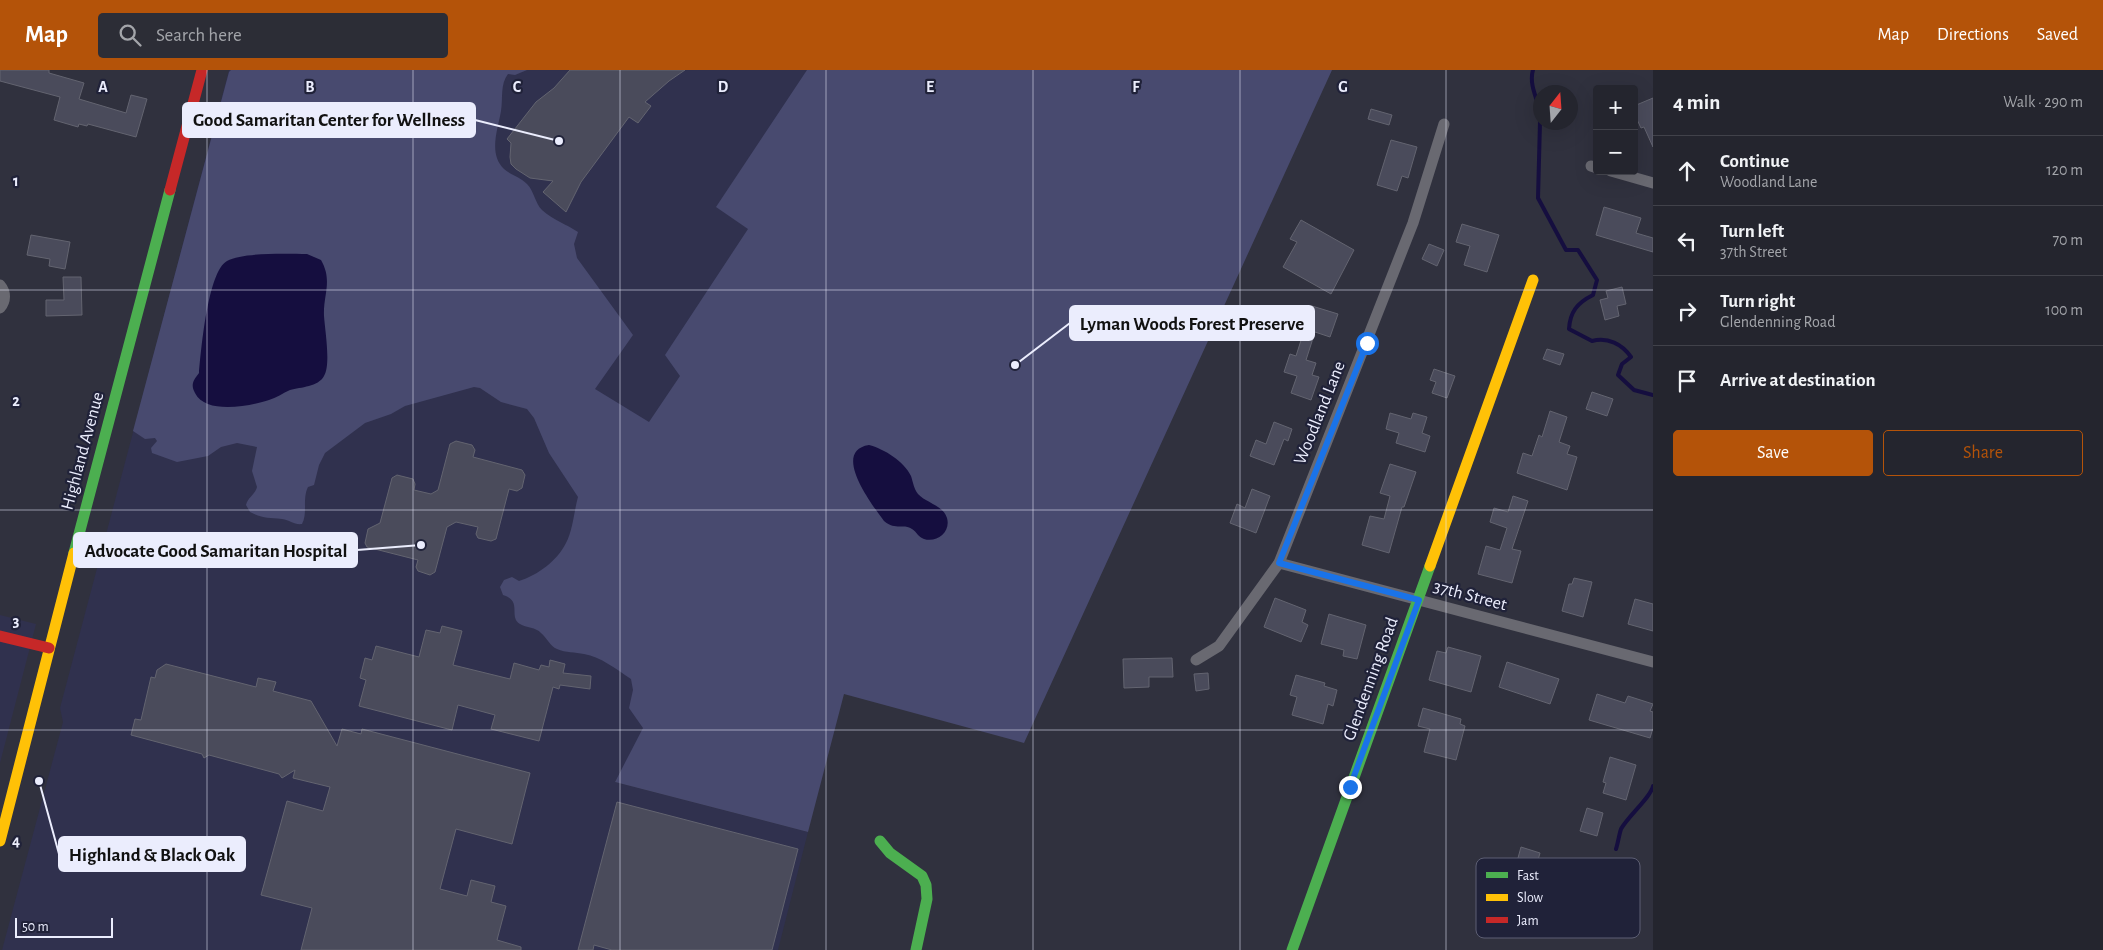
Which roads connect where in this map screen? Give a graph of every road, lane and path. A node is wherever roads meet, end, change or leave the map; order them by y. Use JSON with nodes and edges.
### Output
{"nodes":[{"id":1,"x":202,"y":70,"type":"edge"},
{"id":2,"x":1444,"y":124,"type":"dead end"},
{"id":3,"x":1626,"y":175,"type":"edge"},
{"id":4,"x":1653,"y":182,"type":"edge"},
{"id":5,"x":1533,"y":280,"type":"dead end"},
{"id":6,"x":0,"y":285,"type":"edge"},
{"id":7,"x":0,"y":308,"type":"edge"},
{"id":8,"x":1279,"y":563,"type":"junction"},
{"id":9,"x":1419,"y":600,"type":"junction"},
{"id":10,"x":0,"y":636,"type":"edge"},
{"id":11,"x":49,"y":648,"type":"junction"},
{"id":12,"x":1196,"y":660,"type":"dead end"},
{"id":13,"x":1653,"y":662,"type":"edge"},
{"id":14,"x":0,"y":841,"type":"edge"},
{"id":15,"x":880,"y":841,"type":"dead end"},
{"id":16,"x":916,"y":950,"type":"edge"},
{"id":17,"x":1292,"y":950,"type":"edge"}],
"edges":[{"from":1,"to":11,"type":"street","name":"Highland Avenue"},
{"from":2,"to":8,"type":"street","name":"Woodland Lane"},
{"from":3,"to":4,"type":"street"},
{"from":5,"to":9,"type":"street","name":"Glendenning Road"},
{"from":6,"to":7,"type":"street"},
{"from":8,"to":9,"type":"street","name":"37th Street"},
{"from":8,"to":12,"type":"street","name":"Woodland Lane"},
{"from":9,"to":13,"type":"street","name":"37th Street"},
{"from":9,"to":17,"type":"street","name":"Glendenning Road"},
{"from":10,"to":11,"type":"street"},
{"from":11,"to":14,"type":"street","name":"Highland Avenue"},
{"from":15,"to":16,"type":"street"}]}
